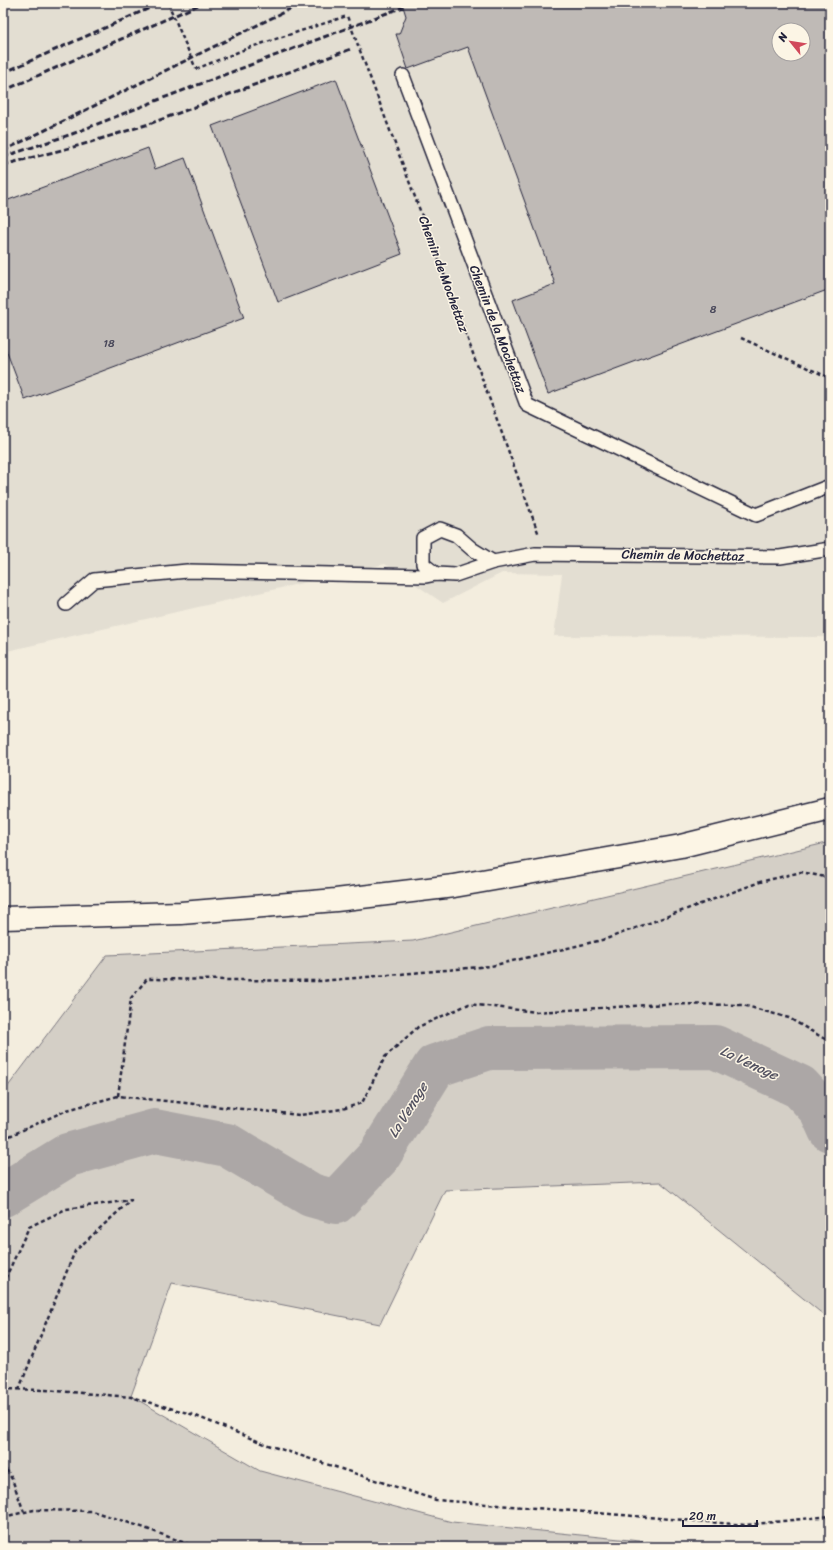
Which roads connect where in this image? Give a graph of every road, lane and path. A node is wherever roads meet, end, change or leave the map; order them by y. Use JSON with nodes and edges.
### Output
{"nodes":[{"id":1,"x":168,"y":3,"type":"edge"},
{"id":2,"x":403,"y":76,"type":"dead end"},
{"id":3,"x":741,"y":338,"type":"dead end"},
{"id":4,"x":830,"y":378,"type":"edge"},
{"id":5,"x":830,"y":486,"type":"edge"},
{"id":6,"x":540,"y":537,"type":"dead end"},
{"id":7,"x":830,"y":549,"type":"edge"},
{"id":8,"x":493,"y":562,"type":"junction"},
{"id":9,"x":436,"y":574,"type":"junction"},
{"id":10,"x":66,"y":604,"type":"dead end"},
{"id":11,"x":830,"y":809,"type":"edge"},
{"id":12,"x":830,"y":878,"type":"edge"},
{"id":13,"x":3,"y":918,"type":"edge"},
{"id":14,"x":830,"y":1042,"type":"edge"},
{"id":15,"x":118,"y":1096,"type":"junction"},
{"id":16,"x":3,"y":1139,"type":"edge"},
{"id":17,"x":3,"y":1285,"type":"edge"},
{"id":18,"x":3,"y":1389,"type":"edge"},
{"id":19,"x":19,"y":1389,"type":"junction"},
{"id":20,"x":3,"y":1464,"type":"edge"},
{"id":21,"x":24,"y":1512,"type":"junction"},
{"id":22,"x":830,"y":1516,"type":"edge"},
{"id":23,"x":3,"y":1517,"type":"edge"},
{"id":24,"x":196,"y":1547,"type":"edge"}],
"edges":[{"from":1,"to":6,"type":"path","name":"Chemin de Mochettaz","bridge":true},
{"from":2,"to":5,"type":"lane","name":"Chemin de la Mochettaz"},
{"from":3,"to":4,"type":"path"},
{"from":7,"to":8,"type":"lane","name":"Chemin de Mochettaz"},
{"from":8,"to":9,"type":"lane","name":"Chemin de Mochettaz"},
{"from":8,"to":9,"type":"lane"},
{"from":9,"to":10,"type":"lane","name":"Chemin de Mochettaz"},
{"from":11,"to":13,"type":"main road"},
{"from":12,"to":15,"type":"path"},
{"from":14,"to":15,"type":"path"},
{"from":15,"to":16,"type":"path"},
{"from":17,"to":19,"type":"path"},
{"from":18,"to":19,"type":"path"},
{"from":19,"to":22,"type":"path"},
{"from":20,"to":21,"type":"path"},
{"from":21,"to":23,"type":"path"},
{"from":21,"to":24,"type":"path"}]}
